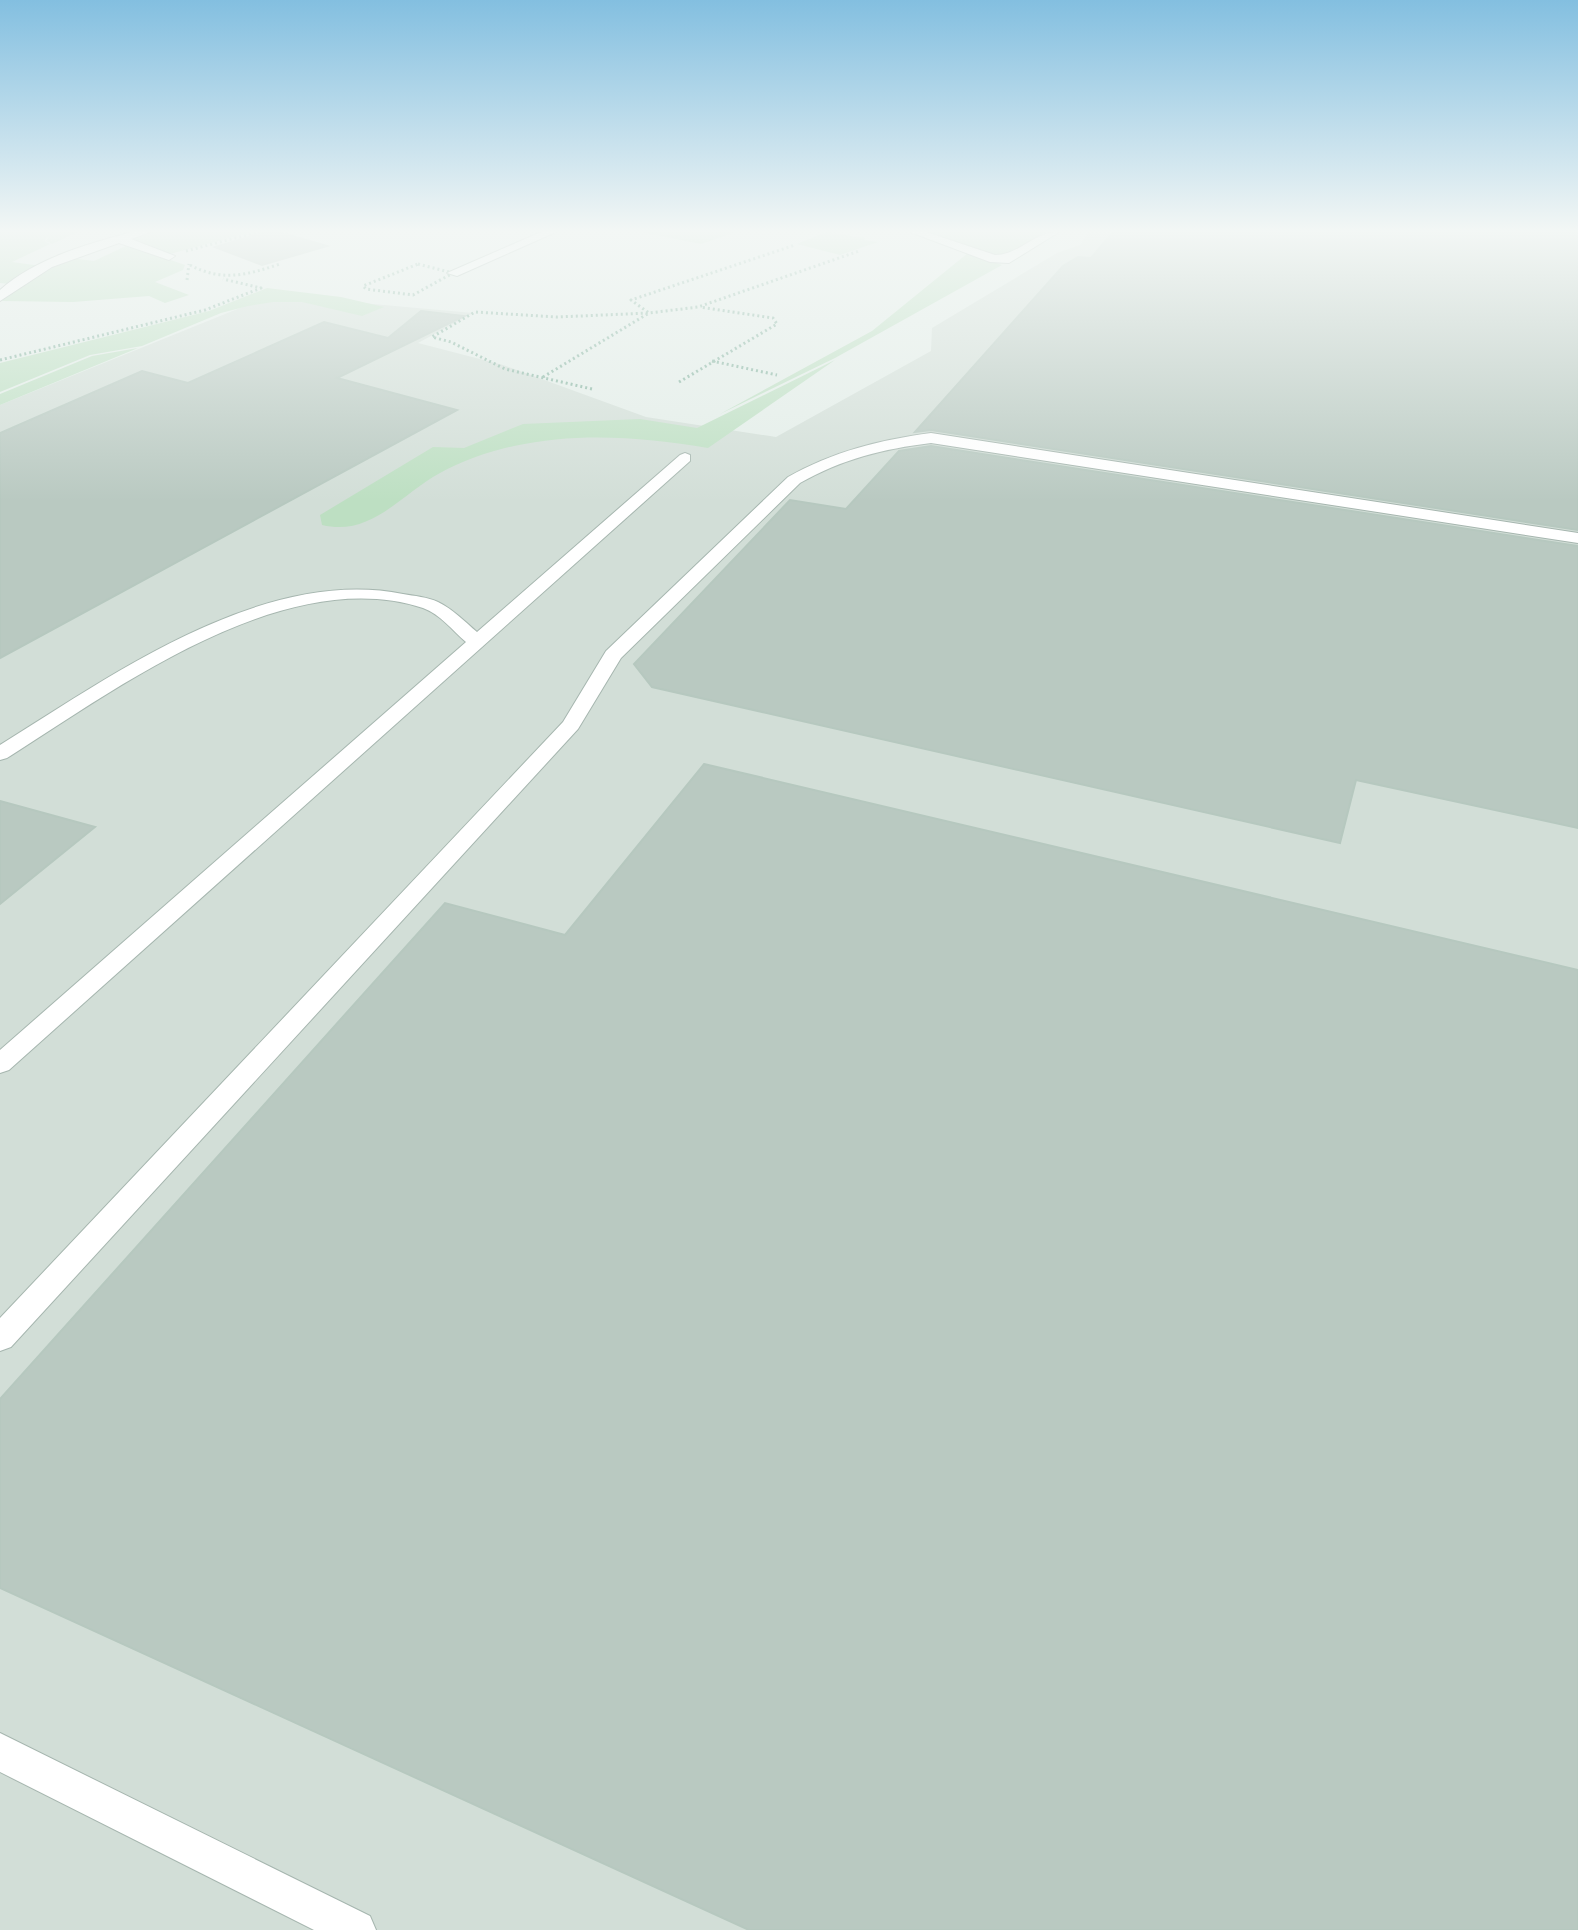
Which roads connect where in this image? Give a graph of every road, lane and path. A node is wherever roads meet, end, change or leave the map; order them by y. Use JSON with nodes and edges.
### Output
{"nodes":[{"id":1,"x":156,"y":322,"type":"edge"},
{"id":2,"x":458,"y":322,"type":"edge"},
{"id":3,"x":634,"y":322,"type":"edge"},
{"id":4,"x":776,"y":322,"type":"edge"},
{"id":5,"x":0,"y":360,"type":"edge"},
{"id":6,"x":711,"y":361,"type":"junction"},
{"id":7,"x":777,"y":375,"type":"dead end"},
{"id":8,"x":542,"y":378,"type":"junction"},
{"id":9,"x":679,"y":382,"type":"dead end"},
{"id":10,"x":592,"y":389,"type":"dead end"},
{"id":11,"x":685,"y":458,"type":"dead end"},
{"id":12,"x":1578,"y":538,"type":"edge"},
{"id":13,"x":476,"y":641,"type":"junction"},
{"id":14,"x":0,"y":754,"type":"edge"},
{"id":15,"x":0,"y":1064,"type":"edge"},
{"id":16,"x":0,"y":1338,"type":"edge"},
{"id":17,"x":0,"y":1752,"type":"edge"},
{"id":18,"x":356,"y":1930,"type":"edge"}],
"edges":[{"from":1,"to":5,"type":"path"},
{"from":2,"to":8,"type":"path"},
{"from":3,"to":8,"type":"path"},
{"from":4,"to":6,"type":"path"},
{"from":6,"to":7,"type":"path"},
{"from":6,"to":9,"type":"path"},
{"from":8,"to":10,"type":"path"},
{"from":11,"to":13,"type":"street"},
{"from":12,"to":16,"type":"street"},
{"from":13,"to":14,"type":"street"},
{"from":13,"to":15,"type":"street"},
{"from":17,"to":18,"type":"street"}]}
